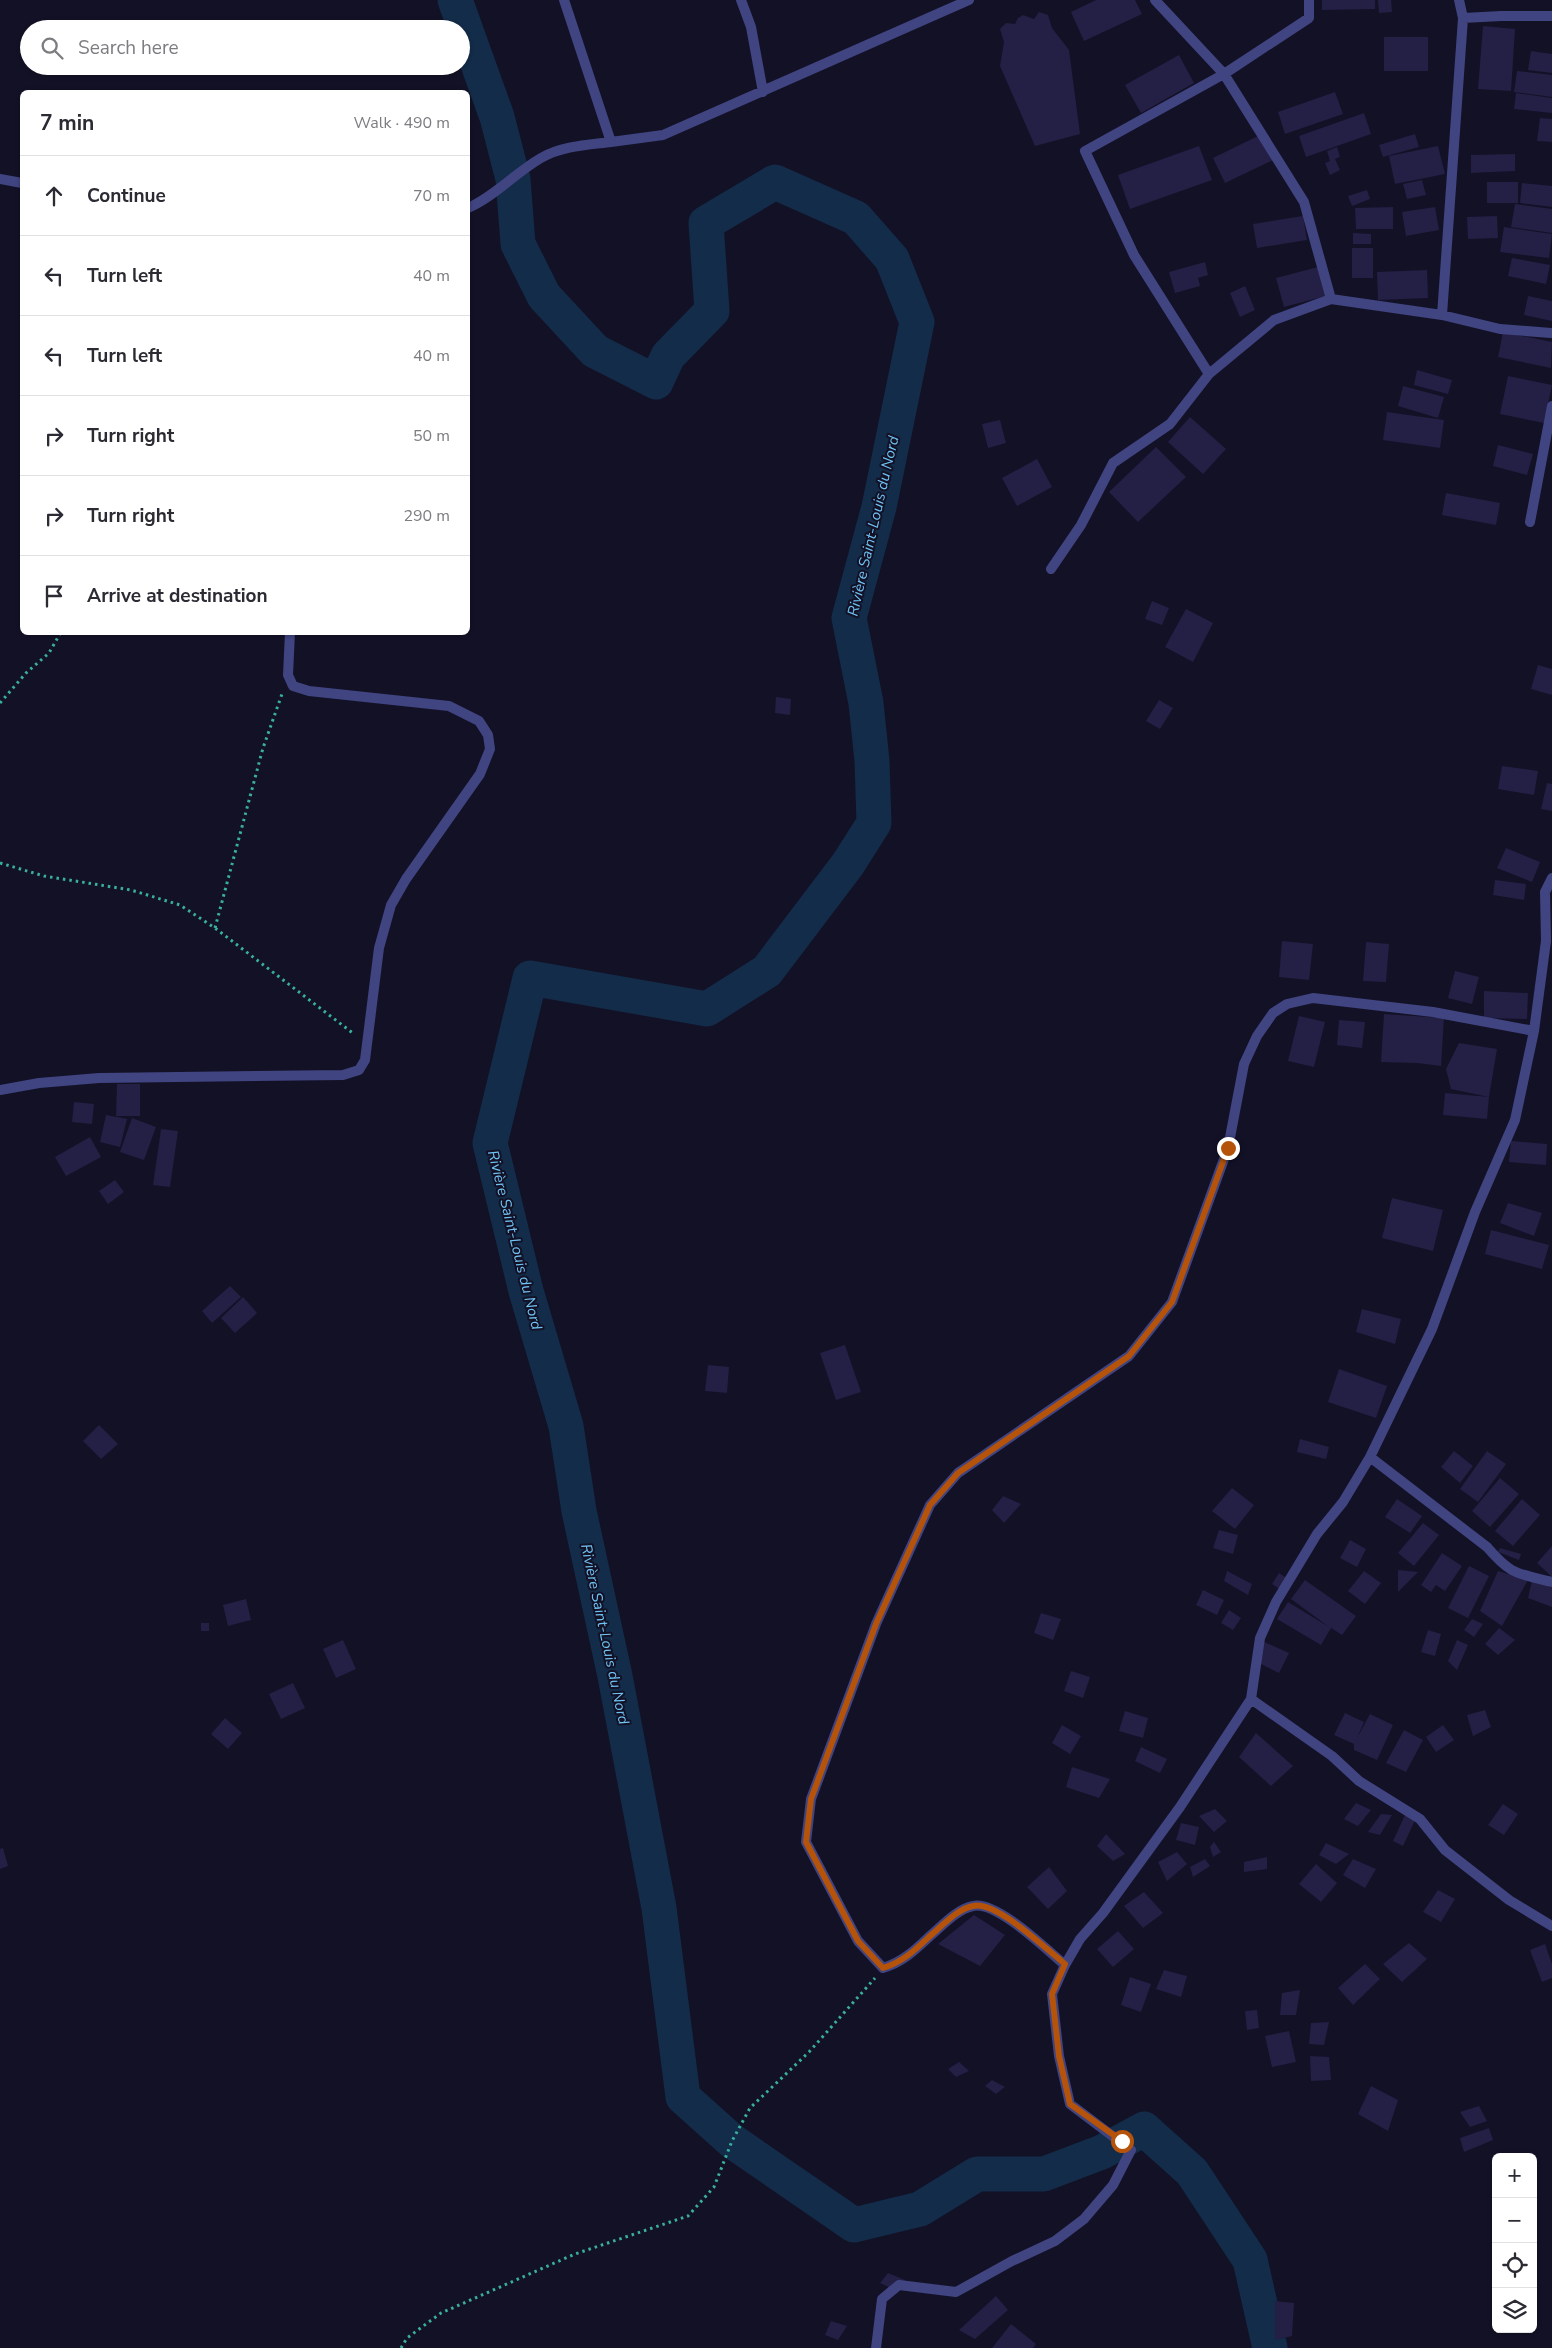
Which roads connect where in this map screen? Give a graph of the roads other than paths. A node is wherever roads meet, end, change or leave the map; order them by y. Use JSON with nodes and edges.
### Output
{"nodes":[{"id":1,"x":564,"y":0,"type":"edge"},
{"id":2,"x":741,"y":0,"type":"edge"},
{"id":3,"x":969,"y":0,"type":"edge"},
{"id":4,"x":1155,"y":0,"type":"edge"},
{"id":5,"x":1309,"y":0,"type":"edge"},
{"id":6,"x":1459,"y":0,"type":"edge"},
{"id":7,"x":1552,"y":16,"type":"edge"},
{"id":8,"x":1463,"y":18,"type":"junction"},
{"id":9,"x":1224,"y":74,"type":"junction"},
{"id":10,"x":763,"y":92,"type":"junction"},
{"id":11,"x":611,"y":142,"type":"junction"},
{"id":12,"x":0,"y":178,"type":"edge"},
{"id":13,"x":20,"y":183,"type":"edge"},
{"id":14,"x":470,"y":207,"type":"edge"},
{"id":15,"x":1331,"y":300,"type":"junction"},
{"id":16,"x":1442,"y":315,"type":"junction"},
{"id":17,"x":1551,"y":333,"type":"dead end"},
{"id":18,"x":1209,"y":374,"type":"junction"},
{"id":19,"x":1552,"y":406,"type":"edge"},
{"id":20,"x":1548,"y":451,"type":"edge"},
{"id":21,"x":1530,"y":522,"type":"dead end"},
{"id":22,"x":1051,"y":569,"type":"dead end"},
{"id":23,"x":290,"y":635,"type":"edge"},
{"id":24,"x":1552,"y":878,"type":"edge"},
{"id":25,"x":1534,"y":1031,"type":"junction"},
{"id":26,"x":0,"y":1090,"type":"edge"},
{"id":27,"x":1370,"y":1457,"type":"junction"},
{"id":28,"x":1552,"y":1582,"type":"edge"},
{"id":29,"x":1251,"y":1699,"type":"junction"},
{"id":30,"x":1552,"y":1926,"type":"edge"},
{"id":31,"x":1065,"y":1964,"type":"junction"},
{"id":32,"x":876,"y":2348,"type":"edge"}],
"edges":[{"from":1,"to":11,"type":"street"},
{"from":2,"to":10,"type":"street"},
{"from":3,"to":10,"type":"street"},
{"from":4,"to":9,"type":"street"},
{"from":5,"to":9,"type":"street"},
{"from":6,"to":8,"type":"street"},
{"from":7,"to":8,"type":"street"},
{"from":8,"to":16,"type":"street"},
{"from":9,"to":15,"type":"street"},
{"from":9,"to":18,"type":"street"},
{"from":10,"to":11,"type":"street"},
{"from":11,"to":14,"type":"street"},
{"from":12,"to":13,"type":"street"},
{"from":15,"to":16,"type":"street"},
{"from":15,"to":18,"type":"street"},
{"from":16,"to":17,"type":"street"},
{"from":18,"to":22,"type":"street"},
{"from":19,"to":20,"type":"street"},
{"from":20,"to":21,"type":"street"},
{"from":23,"to":26,"type":"street"},
{"from":24,"to":25,"type":"street"},
{"from":25,"to":27,"type":"street"},
{"from":25,"to":31,"type":"street"},
{"from":27,"to":28,"type":"street"},
{"from":27,"to":29,"type":"street"},
{"from":29,"to":30,"type":"street"},
{"from":29,"to":31,"type":"street"},
{"from":31,"to":32,"type":"street"}]}
